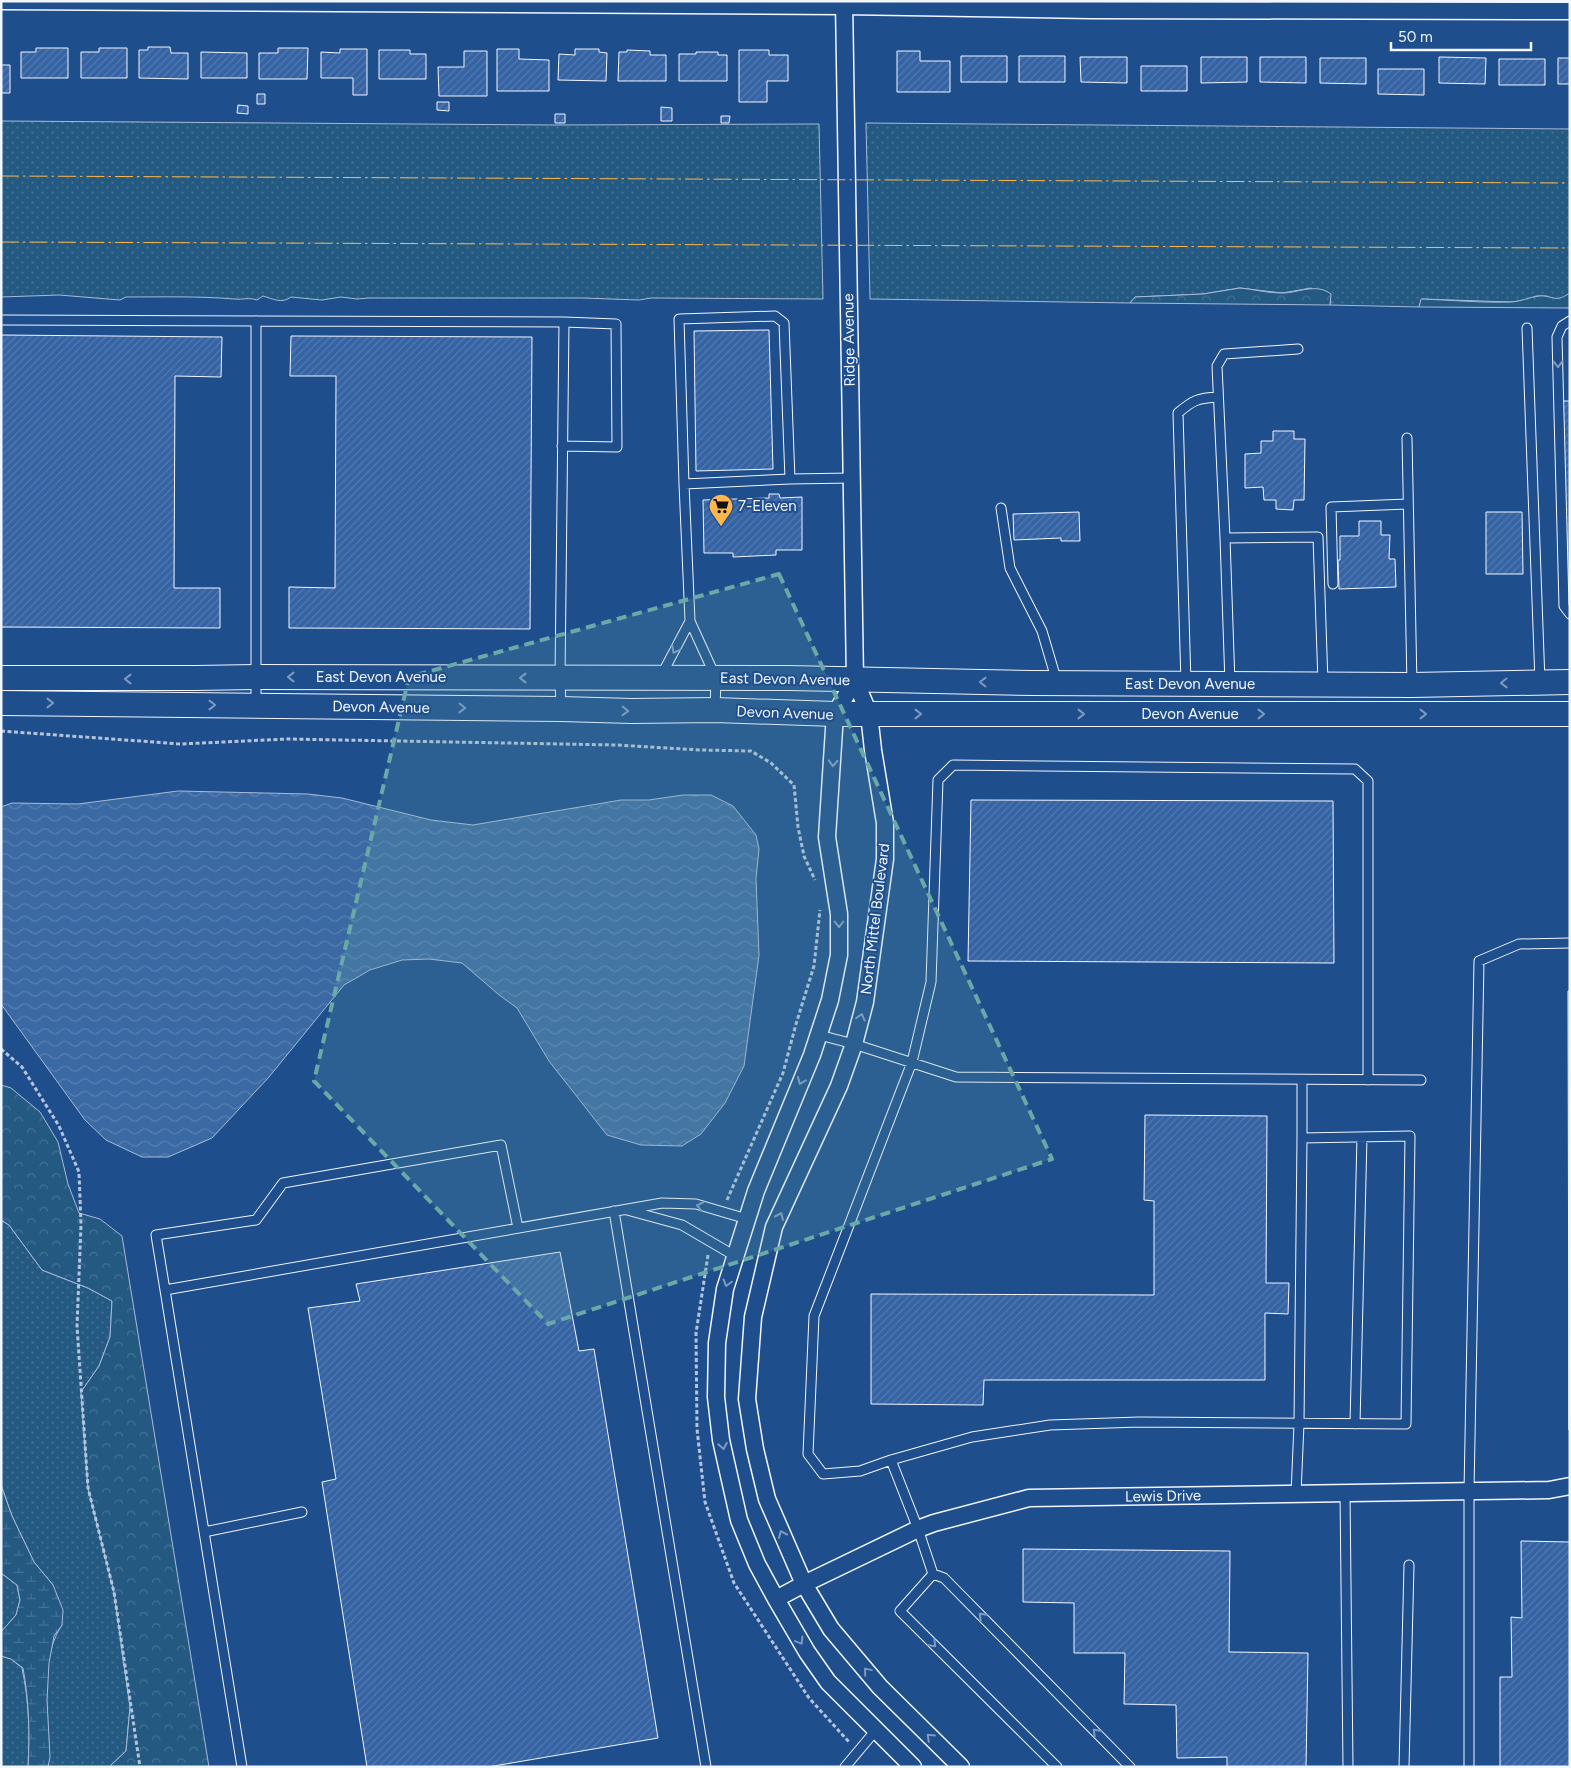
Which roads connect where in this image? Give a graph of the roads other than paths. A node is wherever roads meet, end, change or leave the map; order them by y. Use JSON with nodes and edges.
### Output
{"nodes":[{"id":1,"x":1,"y":1,"type":"edge"},
{"id":2,"x":844,"y":4,"type":"edge"},
{"id":3,"x":1091,"y":6,"type":"edge"},
{"id":4,"x":1570,"y":11,"type":"edge"},
{"id":5,"x":1,"y":320,"type":"edge"},
{"id":6,"x":256,"y":321,"type":"junction"},
{"id":7,"x":1570,"y":321,"type":"edge"},
{"id":8,"x":564,"y":322,"type":"junction"},
{"id":9,"x":1527,"y":328,"type":"dead end"},
{"id":10,"x":1298,"y":349,"type":"dead end"},
{"id":11,"x":1218,"y":397,"type":"junction"},
{"id":12,"x":1407,"y":438,"type":"dead end"},
{"id":13,"x":562,"y":446,"type":"junction"},
{"id":14,"x":852,"y":478,"type":"junction"},
{"id":15,"x":790,"y":479,"type":"junction"},
{"id":16,"x":684,"y":484,"type":"junction"},
{"id":17,"x":1408,"y":504,"type":"junction"},
{"id":18,"x":1001,"y":508,"type":"dead end"},
{"id":19,"x":1226,"y":538,"type":"junction"},
{"id":20,"x":1333,"y":584,"type":"dead end"},
{"id":21,"x":1570,"y":614,"type":"edge"},
{"id":22,"x":690,"y":621,"type":"junction"},
{"id":23,"x":255,"y":677,"type":"junction"},
{"id":24,"x":1,"y":678,"type":"edge"},
{"id":25,"x":560,"y":678,"type":"junction"},
{"id":26,"x":716,"y":678,"type":"junction"},
{"id":27,"x":659,"y":679,"type":"junction"},
{"id":28,"x":855,"y":680,"type":"junction"},
{"id":29,"x":1540,"y":682,"type":"junction"},
{"id":30,"x":1570,"y":682,"type":"edge"},
{"id":31,"x":1058,"y":683,"type":"junction"},
{"id":32,"x":1186,"y":684,"type":"junction"},
{"id":33,"x":1230,"y":684,"type":"junction"},
{"id":34,"x":1323,"y":684,"type":"junction"},
{"id":35,"x":1412,"y":685,"type":"junction"},
{"id":36,"x":1,"y":703,"type":"edge"},
{"id":37,"x":256,"y":705,"type":"junction"},
{"id":38,"x":561,"y":709,"type":"junction"},
{"id":39,"x":715,"y":710,"type":"junction"},
{"id":40,"x":835,"y":714,"type":"junction"},
{"id":41,"x":869,"y":714,"type":"junction"},
{"id":42,"x":1570,"y":714,"type":"edge"},
{"id":43,"x":1570,"y":943,"type":"edge"},
{"id":44,"x":819,"y":1035,"type":"junction"},
{"id":45,"x":854,"y":1044,"type":"junction"},
{"id":46,"x":912,"y":1062,"type":"junction"},
{"id":47,"x":1302,"y":1080,"type":"junction"},
{"id":48,"x":1368,"y":1080,"type":"junction"},
{"id":49,"x":1421,"y":1080,"type":"dead end"},
{"id":50,"x":1362,"y":1137,"type":"junction"},
{"id":51,"x":1302,"y":1138,"type":"junction"},
{"id":52,"x":624,"y":1210,"type":"junction"},
{"id":53,"x":614,"y":1212,"type":"junction"},
{"id":54,"x":747,"y":1219,"type":"junction"},
{"id":55,"x":518,"y":1228,"type":"junction"},
{"id":56,"x":735,"y":1256,"type":"junction"},
{"id":57,"x":165,"y":1290,"type":"junction"},
{"id":58,"x":1299,"y":1424,"type":"junction"},
{"id":59,"x":1356,"y":1424,"type":"junction"},
{"id":60,"x":892,"y":1460,"type":"junction"},
{"id":61,"x":1570,"y":1486,"type":"edge"},
{"id":62,"x":1469,"y":1491,"type":"junction"},
{"id":63,"x":1345,"y":1493,"type":"junction"},
{"id":64,"x":1296,"y":1494,"type":"junction"},
{"id":65,"x":302,"y":1512,"type":"dead end"},
{"id":66,"x":918,"y":1529,"type":"junction"},
{"id":67,"x":204,"y":1532,"type":"junction"},
{"id":68,"x":1409,"y":1565,"type":"dead end"},
{"id":69,"x":933,"y":1574,"type":"junction"},
{"id":70,"x":804,"y":1584,"type":"junction"},
{"id":71,"x":776,"y":1599,"type":"junction"},
{"id":72,"x":876,"y":1730,"type":"junction"},
{"id":73,"x":242,"y":1767,"type":"edge"},
{"id":74,"x":706,"y":1767,"type":"edge"},
{"id":75,"x":845,"y":1767,"type":"edge"},
{"id":76,"x":913,"y":1767,"type":"edge"},
{"id":77,"x":961,"y":1767,"type":"edge"},
{"id":78,"x":1058,"y":1767,"type":"edge"},
{"id":79,"x":1130,"y":1767,"type":"edge"},
{"id":80,"x":1348,"y":1767,"type":"edge"},
{"id":81,"x":1404,"y":1767,"type":"edge"},
{"id":82,"x":1469,"y":1767,"type":"edge"}],
"edges":[{"from":1,"to":2,"type":"street"},
{"from":2,"to":3,"type":"street"},
{"from":2,"to":14,"type":"street","name":"Ridge Avenue"},
{"from":3,"to":4,"type":"street"},
{"from":5,"to":6,"type":"lane"},
{"from":6,"to":8,"type":"lane"},
{"from":6,"to":23,"type":"lane"},
{"from":7,"to":21,"type":"lane","one_way":true},
{"from":8,"to":13,"type":"lane"},
{"from":8,"to":13,"type":"lane"},
{"from":9,"to":29,"type":"lane"},
{"from":10,"to":11,"type":"lane"},
{"from":11,"to":19,"type":"lane"},
{"from":11,"to":32,"type":"lane"},
{"from":12,"to":17,"type":"lane"},
{"from":13,"to":25,"type":"lane"},
{"from":14,"to":15,"type":"lane"},
{"from":14,"to":28,"type":"street","name":"Ridge Avenue"},
{"from":15,"to":16,"type":"lane"},
{"from":15,"to":16,"type":"lane"},
{"from":16,"to":22,"type":"lane"},
{"from":17,"to":20,"type":"lane"},
{"from":17,"to":35,"type":"lane"},
{"from":18,"to":31,"type":"lane"},
{"from":19,"to":33,"type":"lane"},
{"from":19,"to":34,"type":"lane"},
{"from":22,"to":26,"type":"lane"},
{"from":22,"to":27,"type":"lane","one_way":true},
{"from":23,"to":24,"type":"main road","name":"East Devon Avenue","one_way":true},
{"from":25,"to":23,"type":"main road","name":"East Devon Avenue","one_way":true},
{"from":23,"to":37,"type":"lane"},
{"from":25,"to":27,"type":"main road","name":"East Devon Avenue"},
{"from":25,"to":38,"type":"lane"},
{"from":26,"to":27,"type":"main road","name":"East Devon Avenue"},
{"from":26,"to":28,"type":"main road","name":"East Devon Avenue"},
{"from":26,"to":39,"type":"lane"},
{"from":31,"to":28,"type":"main road","name":"East Devon Avenue","one_way":true},
{"from":28,"to":40,"type":"street"},
{"from":28,"to":41,"type":"street","name":"North Mittel Boulevard"},
{"from":29,"to":30,"type":"main road","name":"East Devon Avenue"},
{"from":29,"to":35,"type":"main road","name":"East Devon Avenue","one_way":true},
{"from":31,"to":32,"type":"main road","name":"East Devon Avenue"},
{"from":32,"to":33,"type":"main road","name":"East Devon Avenue"},
{"from":33,"to":34,"type":"main road","name":"East Devon Avenue"},
{"from":34,"to":35,"type":"main road","name":"East Devon Avenue"},
{"from":36,"to":37,"type":"main road","name":"Devon Avenue","one_way":true},
{"from":37,"to":38,"type":"main road","name":"Devon Avenue","one_way":true},
{"from":38,"to":39,"type":"main road","name":"Devon Avenue","one_way":true},
{"from":39,"to":40,"type":"main road","name":"Devon Avenue"},
{"from":40,"to":41,"type":"main road","name":"Devon Avenue"},
{"from":40,"to":44,"type":"street","one_way":true},
{"from":41,"to":42,"type":"main road","name":"Devon Avenue","one_way":true},
{"from":45,"to":41,"type":"street","name":"North Mittel Boulevard","one_way":true},
{"from":43,"to":62,"type":"lane"},
{"from":44,"to":45,"type":"lane"},
{"from":44,"to":54,"type":"street","one_way":true},
{"from":45,"to":46,"type":"lane"},
{"from":70,"to":45,"type":"street","name":"North Mittel Boulevard","one_way":true},
{"from":46,"to":47,"type":"lane"},
{"from":46,"to":48,"type":"lane"},
{"from":46,"to":60,"type":"lane"},
{"from":47,"to":48,"type":"lane"},
{"from":47,"to":51,"type":"lane"},
{"from":48,"to":49,"type":"lane"},
{"from":50,"to":51,"type":"lane"},
{"from":50,"to":59,"type":"lane"},
{"from":50,"to":59,"type":"lane"},
{"from":51,"to":58,"type":"lane"},
{"from":52,"to":53,"type":"lane"},
{"from":54,"to":52,"type":"lane","one_way":true},
{"from":52,"to":56,"type":"lane"},
{"from":53,"to":55,"type":"lane"},
{"from":53,"to":74,"type":"lane"},
{"from":54,"to":56,"type":"street"},
{"from":55,"to":57,"type":"lane"},
{"from":55,"to":57,"type":"lane"},
{"from":56,"to":71,"type":"street","one_way":true},
{"from":57,"to":67,"type":"lane"},
{"from":58,"to":59,"type":"lane"},
{"from":58,"to":60,"type":"lane"},
{"from":58,"to":64,"type":"lane"},
{"from":60,"to":66,"type":"lane"},
{"from":61,"to":62,"type":"street","name":"Lewis Drive"},
{"from":62,"to":63,"type":"street","name":"Lewis Drive"},
{"from":62,"to":82,"type":"lane"},
{"from":63,"to":64,"type":"street","name":"Lewis Drive"},
{"from":63,"to":80,"type":"lane"},
{"from":64,"to":66,"type":"street","name":"Lewis Drive"},
{"from":65,"to":67,"type":"lane"},
{"from":66,"to":69,"type":"lane"},
{"from":66,"to":70,"type":"street","name":"Lewis Drive"},
{"from":67,"to":73,"type":"lane"},
{"from":68,"to":81,"type":"lane"},
{"from":69,"to":78,"type":"lane","one_way":true},
{"from":79,"to":69,"type":"lane","one_way":true},
{"from":70,"to":71,"type":"street","name":"Lewis Drive"},
{"from":77,"to":70,"type":"street","name":"North Mittel Boulevard","one_way":true},
{"from":71,"to":72,"type":"street","one_way":true},
{"from":72,"to":75,"type":"lane"},
{"from":72,"to":76,"type":"street"}]}
